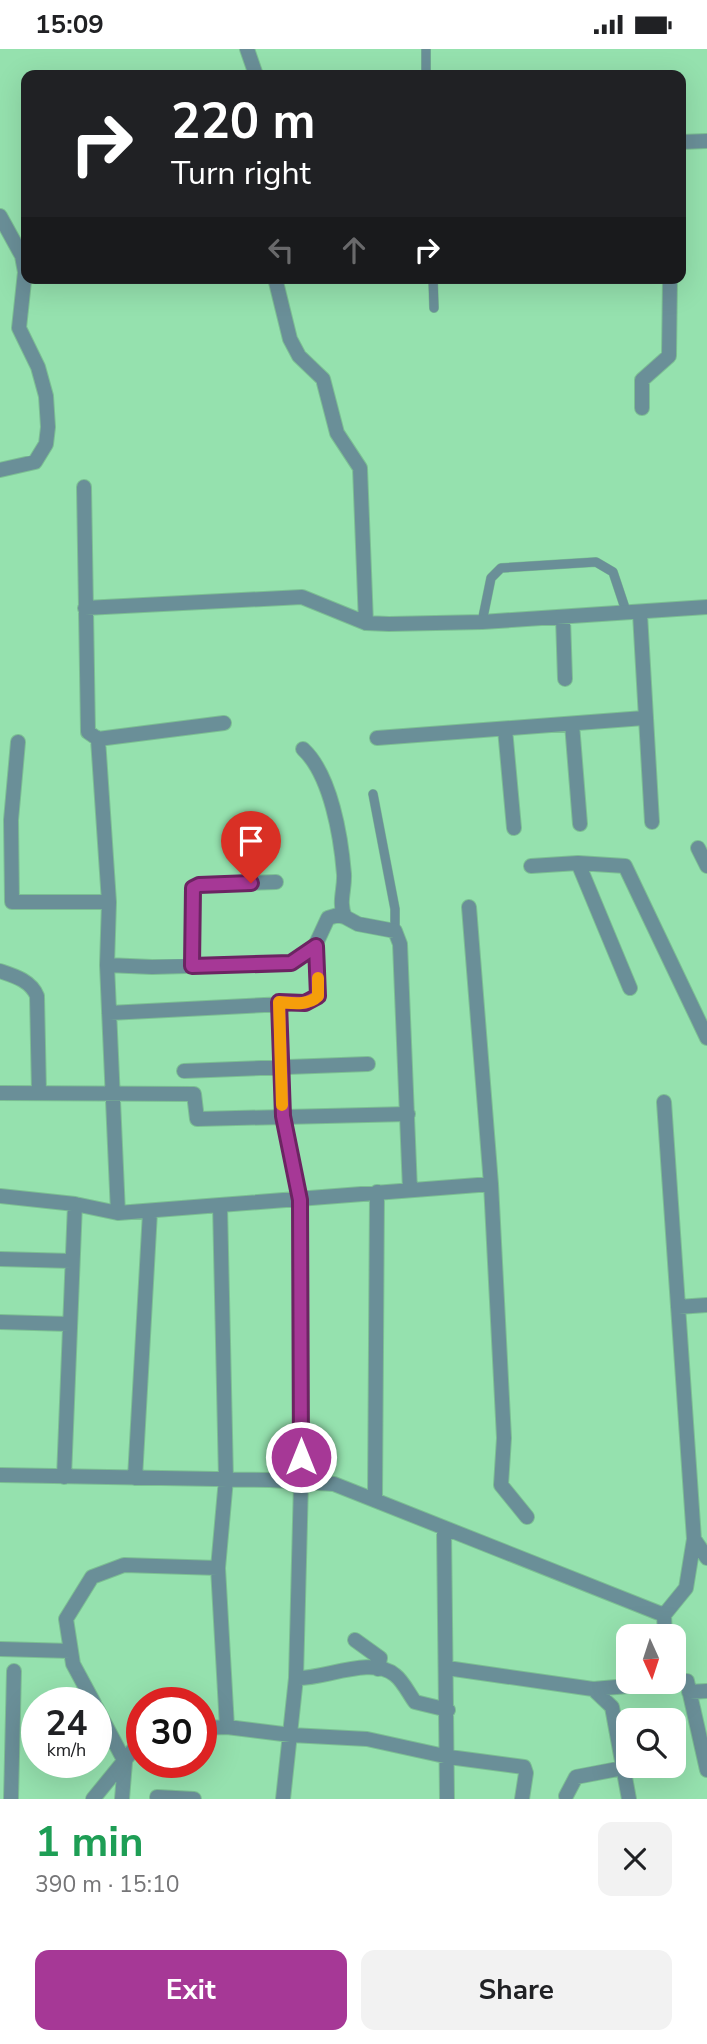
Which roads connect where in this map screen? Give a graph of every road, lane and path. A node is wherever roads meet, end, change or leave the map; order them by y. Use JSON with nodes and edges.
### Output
{"nodes":[{"id":1,"x":247,"y":49,"type":"edge"},
{"id":2,"x":426,"y":49,"type":"edge"},
{"id":3,"x":254,"y":70,"type":"edge"},
{"id":4,"x":426,"y":70,"type":"edge"},
{"id":5,"x":707,"y":141,"type":"edge"},
{"id":6,"x":686,"y":142,"type":"edge"},
{"id":7,"x":0,"y":216,"type":"edge"},
{"id":8,"x":21,"y":254,"type":"edge"},
{"id":9,"x":24,"y":284,"type":"edge"},
{"id":10,"x":276,"y":284,"type":"edge"},
{"id":11,"x":433,"y":284,"type":"edge"},
{"id":12,"x":670,"y":284,"type":"edge"},
{"id":13,"x":433,"y":308,"type":"dead end"},
{"id":14,"x":642,"y":408,"type":"dead end"},
{"id":15,"x":0,"y":471,"type":"edge"},
{"id":16,"x":83,"y":487,"type":"dead end"},
{"id":17,"x":707,"y":607,"type":"edge"},
{"id":18,"x":85,"y":608,"type":"junction"},
{"id":19,"x":634,"y":614,"type":"junction"},
{"id":20,"x":563,"y":618,"type":"junction"},
{"id":21,"x":482,"y":622,"type":"junction"},
{"id":22,"x":366,"y":623,"type":"junction"},
{"id":23,"x":565,"y":679,"type":"dead end"},
{"id":24,"x":644,"y":718,"type":"junction"},
{"id":25,"x":224,"y":723,"type":"dead end"},
{"id":26,"x":572,"y":724,"type":"junction"},
{"id":27,"x":505,"y":729,"type":"junction"},
{"id":28,"x":377,"y":738,"type":"dead end"},
{"id":29,"x":98,"y":739,"type":"junction"},
{"id":30,"x":18,"y":742,"type":"dead end"},
{"id":31,"x":303,"y":749,"type":"dead end"},
{"id":32,"x":373,"y":795,"type":"dead end"},
{"id":33,"x":652,"y":822,"type":"dead end"},
{"id":34,"x":580,"y":824,"type":"dead end"},
{"id":35,"x":514,"y":828,"type":"dead end"},
{"id":36,"x":698,"y":848,"type":"dead end"},
{"id":37,"x":578,"y":863,"type":"junction"},
{"id":38,"x":531,"y":866,"type":"dead end"},
{"id":39,"x":707,"y":866,"type":"edge"},
{"id":40,"x":276,"y":882,"type":"dead end"},
{"id":41,"x":6,"y":902,"type":"edge"},
{"id":42,"x":109,"y":902,"type":"junction"},
{"id":43,"x":469,"y":907,"type":"dead end"},
{"id":44,"x":345,"y":917,"type":"junction"},
{"id":45,"x":395,"y":931,"type":"junction"},
{"id":46,"x":316,"y":946,"type":"junction"},
{"id":47,"x":107,"y":965,"type":"junction"},
{"id":48,"x":192,"y":966,"type":"junction"},
{"id":49,"x":0,"y":971,"type":"edge"},
{"id":50,"x":631,"y":988,"type":"dead end"},
{"id":51,"x":279,"y":1002,"type":"junction"},
{"id":52,"x":109,"y":1013,"type":"junction"},
{"id":53,"x":707,"y":1038,"type":"edge"},
{"id":54,"x":368,"y":1063,"type":"dead end"},
{"id":55,"x":280,"y":1067,"type":"junction"},
{"id":56,"x":184,"y":1071,"type":"dead end"},
{"id":57,"x":0,"y":1093,"type":"edge"},
{"id":58,"x":39,"y":1093,"type":"junction"},
{"id":59,"x":114,"y":1094,"type":"junction"},
{"id":60,"x":664,"y":1102,"type":"dead end"},
{"id":61,"x":408,"y":1114,"type":"junction"},
{"id":62,"x":283,"y":1116,"type":"junction"},
{"id":63,"x":492,"y":1184,"type":"junction"},
{"id":64,"x":410,"y":1190,"type":"junction"},
{"id":65,"x":377,"y":1192,"type":"junction"},
{"id":66,"x":0,"y":1196,"type":"edge"},
{"id":67,"x":300,"y":1200,"type":"junction"},
{"id":68,"x":75,"y":1203,"type":"junction"},
{"id":69,"x":220,"y":1205,"type":"junction"},
{"id":70,"x":150,"y":1212,"type":"junction"},
{"id":71,"x":118,"y":1213,"type":"junction"},
{"id":72,"x":0,"y":1259,"type":"edge"},
{"id":73,"x":72,"y":1261,"type":"junction"},
{"id":74,"x":707,"y":1305,"type":"edge"},
{"id":75,"x":678,"y":1307,"type":"junction"},
{"id":76,"x":0,"y":1322,"type":"edge"},
{"id":77,"x":69,"y":1324,"type":"junction"},
{"id":78,"x":0,"y":1475,"type":"edge"},
{"id":79,"x":64,"y":1477,"type":"junction"},
{"id":80,"x":135,"y":1478,"type":"junction"},
{"id":81,"x":226,"y":1479,"type":"junction"},
{"id":82,"x":301,"y":1483,"type":"junction"},
{"id":83,"x":707,"y":1493,"type":"edge"},
{"id":84,"x":691,"y":1495,"type":"junction"},
{"id":85,"x":375,"y":1500,"type":"junction"},
{"id":86,"x":527,"y":1517,"type":"dead end"},
{"id":87,"x":444,"y":1530,"type":"junction"},
{"id":88,"x":694,"y":1539,"type":"junction"},
{"id":89,"x":707,"y":1557,"type":"edge"},
{"id":90,"x":218,"y":1567,"type":"junction"},
{"id":91,"x":664,"y":1615,"type":"junction"},
{"id":92,"x":664,"y":1624,"type":"edge"},
{"id":93,"x":355,"y":1640,"type":"dead end"},
{"id":94,"x":0,"y":1649,"type":"edge"},
{"id":95,"x":71,"y":1651,"type":"junction"},
{"id":96,"x":447,"y":1668,"type":"junction"},
{"id":97,"x":378,"y":1669,"type":"junction"},
{"id":98,"x":14,"y":1671,"type":"dead end"},
{"id":99,"x":296,"y":1678,"type":"junction"},
{"id":100,"x":686,"y":1681,"type":"edge"},
{"id":101,"x":86,"y":1687,"type":"edge"},
{"id":102,"x":616,"y":1687,"type":"edge"},
{"id":103,"x":593,"y":1689,"type":"junction"},
{"id":104,"x":689,"y":1692,"type":"junction"},
{"id":105,"x":707,"y":1692,"type":"edge"},
{"id":106,"x":448,"y":1710,"type":"junction"},
{"id":107,"x":217,"y":1727,"type":"edge"},
{"id":108,"x":227,"y":1727,"type":"junction"},
{"id":109,"x":616,"y":1729,"type":"edge"},
{"id":110,"x":291,"y":1735,"type":"junction"},
{"id":111,"x":112,"y":1737,"type":"edge"},
{"id":112,"x":449,"y":1757,"type":"junction"},
{"id":113,"x":125,"y":1762,"type":"junction"},
{"id":114,"x":616,"y":1769,"type":"edge"},
{"id":115,"x":707,"y":1770,"type":"edge"},
{"id":116,"x":625,"y":1778,"type":"edge"},
{"id":117,"x":566,"y":1796,"type":"dead end"},
{"id":118,"x":157,"y":1797,"type":"dead end"},
{"id":119,"x":10,"y":1799,"type":"edge"},
{"id":120,"x":93,"y":1799,"type":"edge"},
{"id":121,"x":122,"y":1799,"type":"edge"},
{"id":122,"x":194,"y":1799,"type":"edge"},
{"id":123,"x":283,"y":1799,"type":"edge"},
{"id":124,"x":447,"y":1799,"type":"edge"},
{"id":125,"x":522,"y":1799,"type":"edge"},
{"id":126,"x":629,"y":1799,"type":"edge"}],
"edges":[{"from":1,"to":3,"type":"street"},
{"from":2,"to":4,"type":"lane"},
{"from":5,"to":6,"type":"street"},
{"from":7,"to":8,"type":"street"},
{"from":9,"to":15,"type":"street"},
{"from":10,"to":22,"type":"street"},
{"from":11,"to":13,"type":"lane"},
{"from":12,"to":14,"type":"street"},
{"from":16,"to":18,"type":"street"},
{"from":17,"to":19,"type":"street"},
{"from":18,"to":22,"type":"street"},
{"from":18,"to":29,"type":"street"},
{"from":19,"to":20,"type":"street"},
{"from":19,"to":21,"type":"lane"},
{"from":19,"to":24,"type":"street"},
{"from":20,"to":21,"type":"street"},
{"from":20,"to":23,"type":"street"},
{"from":21,"to":22,"type":"street"},
{"from":24,"to":26,"type":"street"},
{"from":24,"to":33,"type":"street"},
{"from":25,"to":29,"type":"street"},
{"from":26,"to":27,"type":"street"},
{"from":26,"to":34,"type":"street"},
{"from":27,"to":28,"type":"street"},
{"from":27,"to":35,"type":"street"},
{"from":29,"to":42,"type":"street"},
{"from":30,"to":41,"type":"street"},
{"from":31,"to":44,"type":"street"},
{"from":32,"to":45,"type":"lane"},
{"from":36,"to":39,"type":"street"},
{"from":37,"to":38,"type":"street"},
{"from":37,"to":50,"type":"street"},
{"from":37,"to":53,"type":"street"},
{"from":40,"to":48,"type":"street"},
{"from":41,"to":42,"type":"street"},
{"from":42,"to":47,"type":"street"},
{"from":43,"to":63,"type":"street"},
{"from":44,"to":45,"type":"street"},
{"from":44,"to":46,"type":"street"},
{"from":45,"to":61,"type":"street"},
{"from":46,"to":48,"type":"street"},
{"from":46,"to":51,"type":"street"},
{"from":47,"to":48,"type":"street"},
{"from":47,"to":52,"type":"street"},
{"from":49,"to":58,"type":"street"},
{"from":51,"to":52,"type":"street"},
{"from":51,"to":55,"type":"street"},
{"from":52,"to":59,"type":"street"},
{"from":54,"to":55,"type":"street"},
{"from":55,"to":56,"type":"street"},
{"from":55,"to":62,"type":"street"},
{"from":57,"to":58,"type":"street"},
{"from":58,"to":59,"type":"street"},
{"from":59,"to":62,"type":"street"},
{"from":59,"to":71,"type":"street"},
{"from":60,"to":75,"type":"street"},
{"from":61,"to":62,"type":"street"},
{"from":61,"to":64,"type":"street"},
{"from":62,"to":67,"type":"street"},
{"from":63,"to":64,"type":"street"},
{"from":63,"to":86,"type":"street"},
{"from":64,"to":65,"type":"street"},
{"from":65,"to":67,"type":"street"},
{"from":65,"to":85,"type":"street"},
{"from":66,"to":68,"type":"street"},
{"from":67,"to":69,"type":"street"},
{"from":67,"to":82,"type":"street"},
{"from":68,"to":71,"type":"street"},
{"from":68,"to":73,"type":"street"},
{"from":69,"to":70,"type":"street"},
{"from":69,"to":81,"type":"street"},
{"from":70,"to":71,"type":"street"},
{"from":70,"to":80,"type":"street"},
{"from":72,"to":73,"type":"street"},
{"from":73,"to":77,"type":"street"},
{"from":74,"to":75,"type":"street"},
{"from":75,"to":84,"type":"street"},
{"from":76,"to":77,"type":"street"},
{"from":77,"to":79,"type":"street"},
{"from":78,"to":79,"type":"street"},
{"from":79,"to":80,"type":"street"},
{"from":80,"to":81,"type":"street"},
{"from":81,"to":82,"type":"street"},
{"from":81,"to":90,"type":"street"},
{"from":82,"to":85,"type":"street"},
{"from":82,"to":99,"type":"street"},
{"from":83,"to":84,"type":"street"},
{"from":84,"to":88,"type":"street"},
{"from":85,"to":87,"type":"street"},
{"from":87,"to":91,"type":"street"},
{"from":87,"to":96,"type":"street"},
{"from":88,"to":89,"type":"street"},
{"from":88,"to":91,"type":"street"},
{"from":90,"to":95,"type":"street"},
{"from":90,"to":108,"type":"street"},
{"from":91,"to":92,"type":"street"},
{"from":93,"to":97,"type":"street"},
{"from":94,"to":95,"type":"street"},
{"from":95,"to":101,"type":"street"},
{"from":96,"to":103,"type":"street"},
{"from":96,"to":106,"type":"street"},
{"from":97,"to":99,"type":"street"},
{"from":97,"to":106,"type":"street"},
{"from":98,"to":119,"type":"street"},
{"from":99,"to":110,"type":"street"},
{"from":100,"to":104,"type":"street"},
{"from":102,"to":103,"type":"street"},
{"from":103,"to":109,"type":"street"},
{"from":104,"to":105,"type":"street"},
{"from":104,"to":115,"type":"street"},
{"from":106,"to":112,"type":"street"},
{"from":107,"to":108,"type":"street"},
{"from":108,"to":110,"type":"street"},
{"from":110,"to":112,"type":"street"},
{"from":110,"to":123,"type":"street"},
{"from":111,"to":113,"type":"street"},
{"from":112,"to":124,"type":"street"},
{"from":112,"to":125,"type":"street"},
{"from":113,"to":120,"type":"street"},
{"from":113,"to":121,"type":"street"},
{"from":114,"to":117,"type":"street"},
{"from":116,"to":126,"type":"street"},
{"from":118,"to":122,"type":"street"}]}
